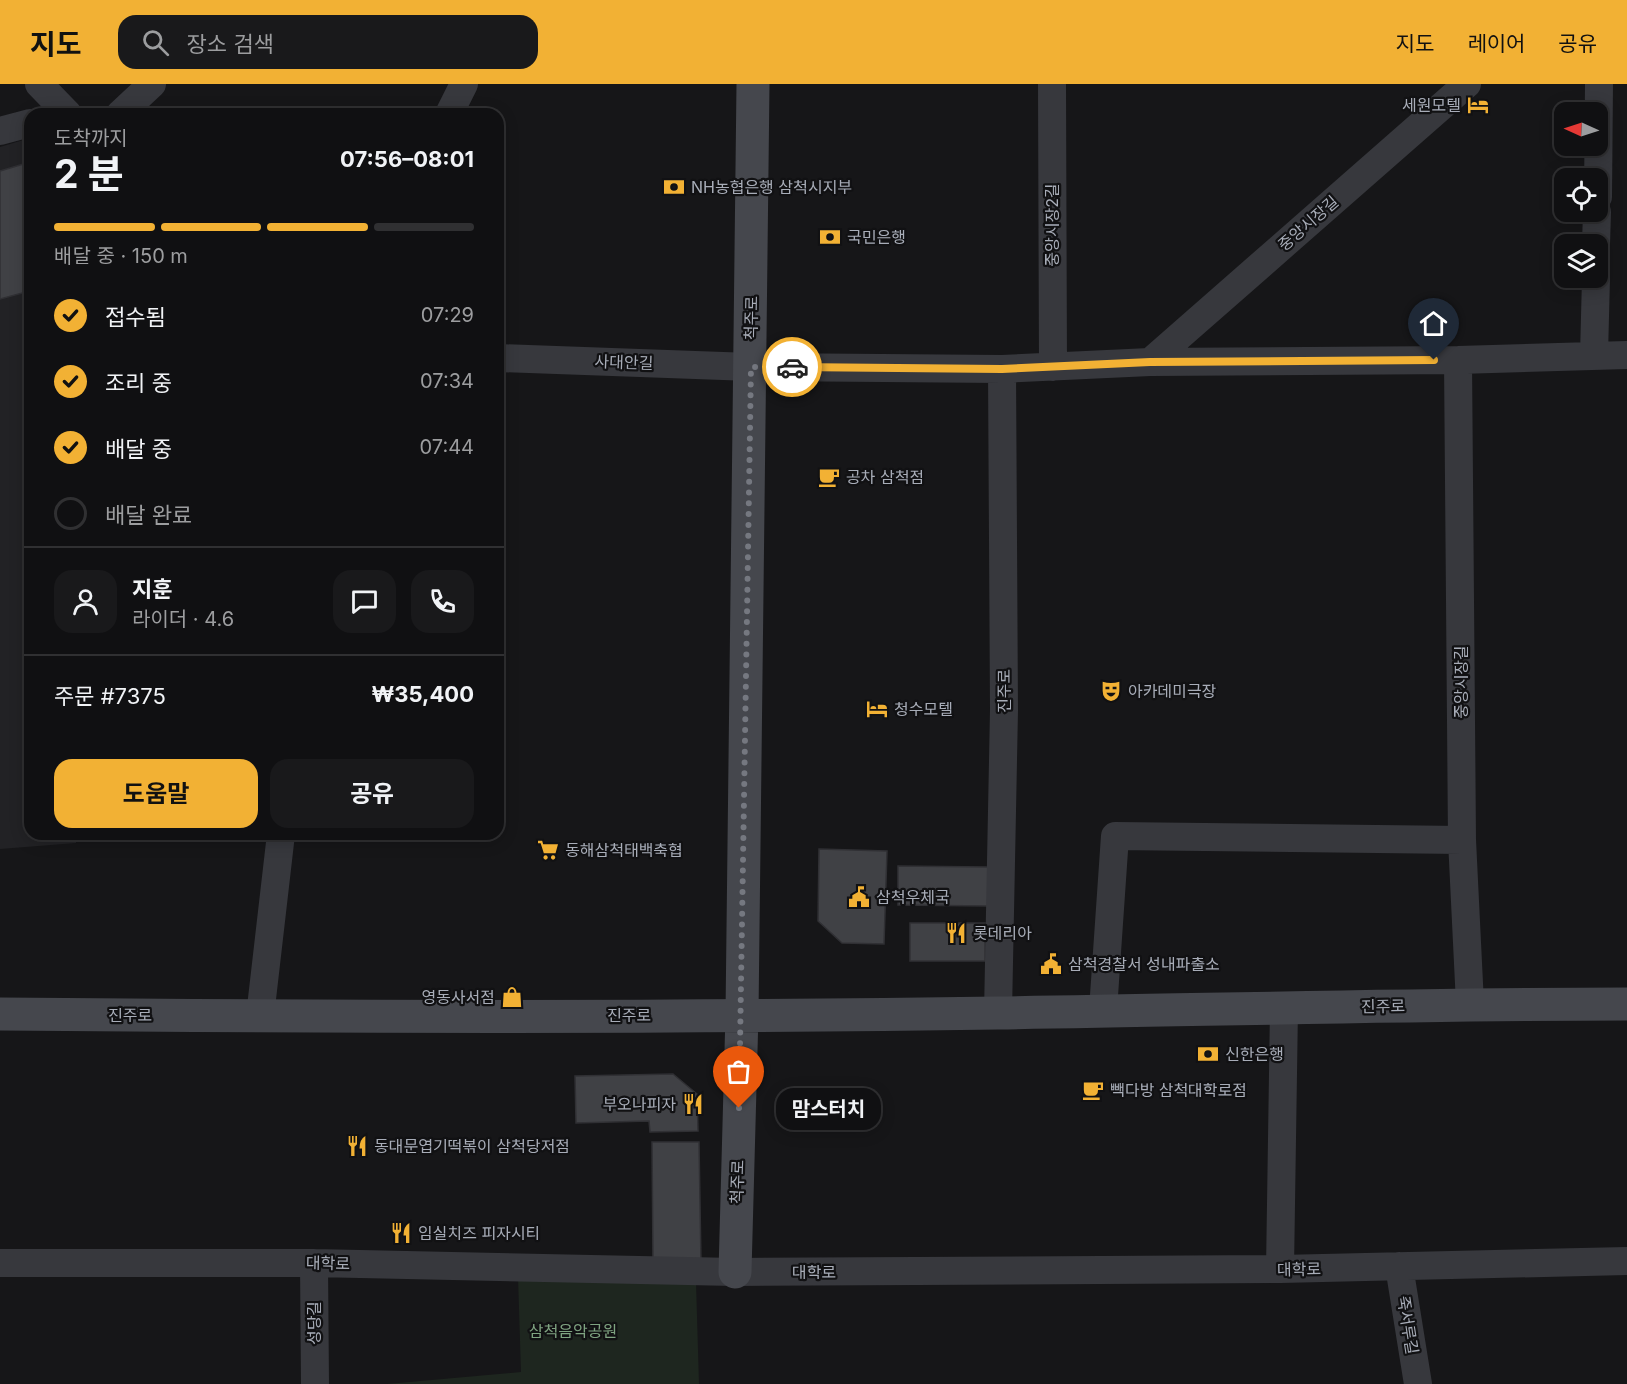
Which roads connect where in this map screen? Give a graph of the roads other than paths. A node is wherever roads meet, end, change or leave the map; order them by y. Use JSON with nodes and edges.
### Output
{"nodes":[{"id":1,"x":39,"y":84,"type":"edge"},
{"id":2,"x":152,"y":84,"type":"edge"},
{"id":3,"x":464,"y":84,"type":"edge"},
{"id":4,"x":753,"y":84,"type":"edge"},
{"id":5,"x":1052,"y":84,"type":"edge"},
{"id":6,"x":1467,"y":84,"type":"edge"},
{"id":7,"x":1599,"y":84,"type":"edge"},
{"id":8,"x":60,"y":108,"type":"edge"},
{"id":9,"x":126,"y":108,"type":"edge"},
{"id":10,"x":452,"y":108,"type":"edge"},
{"id":11,"x":24,"y":125,"type":"edge"},
{"id":12,"x":0,"y":131,"type":"edge"},
{"id":13,"x":1598,"y":168,"type":"edge"},
{"id":14,"x":1596,"y":288,"type":"edge"},
{"id":15,"x":1594,"y":355,"type":"junction"},
{"id":16,"x":1627,"y":356,"type":"edge"},
{"id":17,"x":504,"y":358,"type":"edge"},
{"id":18,"x":1458,"y":360,"type":"junction"},
{"id":19,"x":1150,"y":362,"type":"junction"},
{"id":20,"x":751,"y":367,"type":"junction"},
{"id":21,"x":1053,"y":367,"type":"junction"},
{"id":22,"x":1002,"y":369,"type":"junction"},
{"id":23,"x":279,"y":840,"type":"edge"},
{"id":24,"x":1462,"y":840,"type":"junction"},
{"id":25,"x":1470,"y":1004,"type":"junction"},
{"id":26,"x":1627,"y":1004,"type":"edge"},
{"id":27,"x":1284,"y":1008,"type":"junction"},
{"id":28,"x":1103,"y":1010,"type":"junction"},
{"id":29,"x":999,"y":1013,"type":"junction"},
{"id":30,"x":0,"y":1014,"type":"edge"},
{"id":31,"x":742,"y":1014,"type":"junction"},
{"id":32,"x":260,"y":1016,"type":"junction"},
{"id":33,"x":1627,"y":1261,"type":"edge"},
{"id":34,"x":0,"y":1263,"type":"edge"},
{"id":35,"x":314,"y":1263,"type":"junction"},
{"id":36,"x":1399,"y":1266,"type":"junction"},
{"id":37,"x":1280,"y":1269,"type":"junction"},
{"id":38,"x":735,"y":1272,"type":"junction"},
{"id":39,"x":315,"y":1384,"type":"edge"},
{"id":40,"x":1418,"y":1384,"type":"edge"}],
"edges":[{"from":1,"to":8,"type":"street"},
{"from":2,"to":9,"type":"street"},
{"from":3,"to":10,"type":"street"},
{"from":4,"to":20,"type":"street","name":"척주로"},
{"from":5,"to":21,"type":"street","name":"중앙시장2길"},
{"from":6,"to":19,"type":"street","name":"중앙시장길"},
{"from":7,"to":13,"type":"street"},
{"from":11,"to":12,"type":"street"},
{"from":14,"to":15,"type":"street"},
{"from":15,"to":16,"type":"street"},
{"from":15,"to":18,"type":"street"},
{"from":17,"to":20,"type":"street","name":"사대안길"},
{"from":18,"to":19,"type":"street"},
{"from":18,"to":24,"type":"street","name":"중앙시장길"},
{"from":19,"to":21,"type":"street"},
{"from":20,"to":22,"type":"street"},
{"from":20,"to":31,"type":"street","name":"척주로"},
{"from":21,"to":22,"type":"street"},
{"from":22,"to":29,"type":"street","name":"진주로"},
{"from":23,"to":32,"type":"street"},
{"from":24,"to":25,"type":"street","name":"중앙시장길"},
{"from":24,"to":28,"type":"street"},
{"from":25,"to":26,"type":"street","name":"진주로"},
{"from":25,"to":27,"type":"street","name":"진주로"},
{"from":27,"to":28,"type":"street","name":"진주로"},
{"from":27,"to":37,"type":"street"},
{"from":28,"to":29,"type":"street","name":"진주로"},
{"from":29,"to":31,"type":"street","name":"진주로"},
{"from":30,"to":32,"type":"street","name":"진주로"},
{"from":31,"to":32,"type":"street","name":"진주로"},
{"from":31,"to":38,"type":"street","name":"척주로"},
{"from":33,"to":36,"type":"street","name":"대학로"},
{"from":34,"to":35,"type":"street","name":"대학로"},
{"from":35,"to":38,"type":"street","name":"대학로"},
{"from":35,"to":39,"type":"street","name":"성당길"},
{"from":36,"to":37,"type":"street","name":"대학로"},
{"from":36,"to":40,"type":"street","name":"죽서루길"},
{"from":37,"to":38,"type":"street","name":"대학로"}]}
